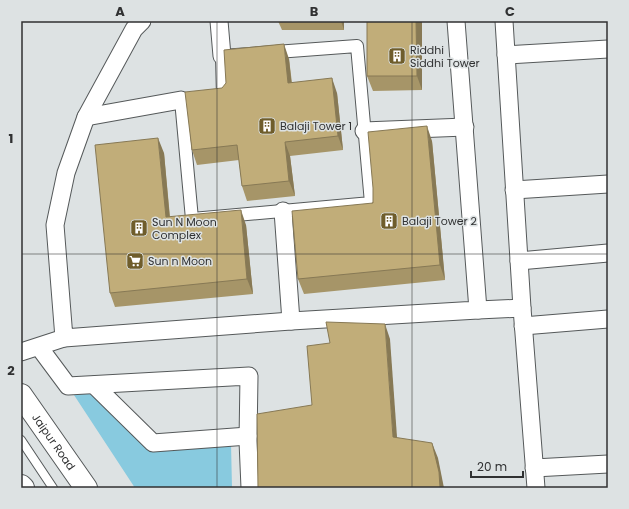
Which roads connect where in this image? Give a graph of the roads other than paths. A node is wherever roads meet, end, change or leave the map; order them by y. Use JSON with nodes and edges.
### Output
{"nodes":[{"id":1,"x":142,"y":21,"type":"edge"},
{"id":2,"x":219,"y":21,"type":"edge"},
{"id":3,"x":456,"y":21,"type":"edge"},
{"id":4,"x":504,"y":21,"type":"edge"},
{"id":5,"x":608,"y":49,"type":"edge"},
{"id":6,"x":506,"y":55,"type":"junction"},
{"id":7,"x":222,"y":56,"type":"junction"},
{"id":8,"x":181,"y":100,"type":"junction"},
{"id":9,"x":86,"y":117,"type":"junction"},
{"id":10,"x":465,"y":127,"type":"junction"},
{"id":11,"x":364,"y":131,"type":"junction"},
{"id":12,"x":608,"y":184,"type":"edge"},
{"id":13,"x":514,"y":190,"type":"junction"},
{"id":14,"x":283,"y":211,"type":"junction"},
{"id":15,"x":608,"y":253,"type":"edge"},
{"id":16,"x":518,"y":261,"type":"junction"},
{"id":17,"x":522,"y":308,"type":"junction"},
{"id":18,"x":478,"y":310,"type":"junction"},
{"id":19,"x":608,"y":319,"type":"edge"},
{"id":20,"x":291,"y":321,"type":"junction"},
{"id":21,"x":523,"y":326,"type":"junction"},
{"id":22,"x":64,"y":338,"type":"junction"},
{"id":23,"x":39,"y":347,"type":"junction"},
{"id":24,"x":21,"y":352,"type":"edge"},
{"id":25,"x":94,"y":385,"type":"junction"},
{"id":26,"x":21,"y":396,"type":"edge"},
{"id":27,"x":248,"y":436,"type":"junction"},
{"id":28,"x":21,"y":440,"type":"edge"},
{"id":29,"x":608,"y":464,"type":"edge"},
{"id":30,"x":534,"y":468,"type":"junction"},
{"id":31,"x":21,"y":486,"type":"edge"},
{"id":32,"x":23,"y":488,"type":"edge"},
{"id":33,"x":53,"y":488,"type":"edge"},
{"id":34,"x":86,"y":488,"type":"edge"},
{"id":35,"x":250,"y":488,"type":"edge"},
{"id":36,"x":536,"y":488,"type":"edge"}],
"edges":[{"from":1,"to":9,"type":"street"},
{"from":2,"to":7,"type":"street"},
{"from":3,"to":10,"type":"street"},
{"from":4,"to":6,"type":"street"},
{"from":5,"to":6,"type":"street"},
{"from":6,"to":13,"type":"street"},
{"from":7,"to":8,"type":"street"},
{"from":7,"to":11,"type":"street"},
{"from":8,"to":9,"type":"street"},
{"from":8,"to":14,"type":"street"},
{"from":9,"to":22,"type":"street"},
{"from":10,"to":11,"type":"street"},
{"from":10,"to":18,"type":"street"},
{"from":11,"to":14,"type":"street"},
{"from":12,"to":13,"type":"street"},
{"from":13,"to":16,"type":"street"},
{"from":14,"to":20,"type":"street"},
{"from":15,"to":16,"type":"street"},
{"from":16,"to":17,"type":"street"},
{"from":17,"to":18,"type":"street"},
{"from":17,"to":21,"type":"street"},
{"from":18,"to":20,"type":"street"},
{"from":19,"to":21,"type":"street"},
{"from":20,"to":22,"type":"street"},
{"from":21,"to":30,"type":"street"},
{"from":22,"to":23,"type":"street"},
{"from":23,"to":24,"type":"street"},
{"from":23,"to":25,"type":"street"},
{"from":25,"to":27,"type":"street"},
{"from":25,"to":27,"type":"street"},
{"from":26,"to":34,"type":"main road","name":"Jaipur Road"},
{"from":27,"to":35,"type":"street"},
{"from":28,"to":33,"type":"lane"},
{"from":29,"to":30,"type":"street"},
{"from":30,"to":36,"type":"street"},
{"from":31,"to":32,"type":"main road"}]}
